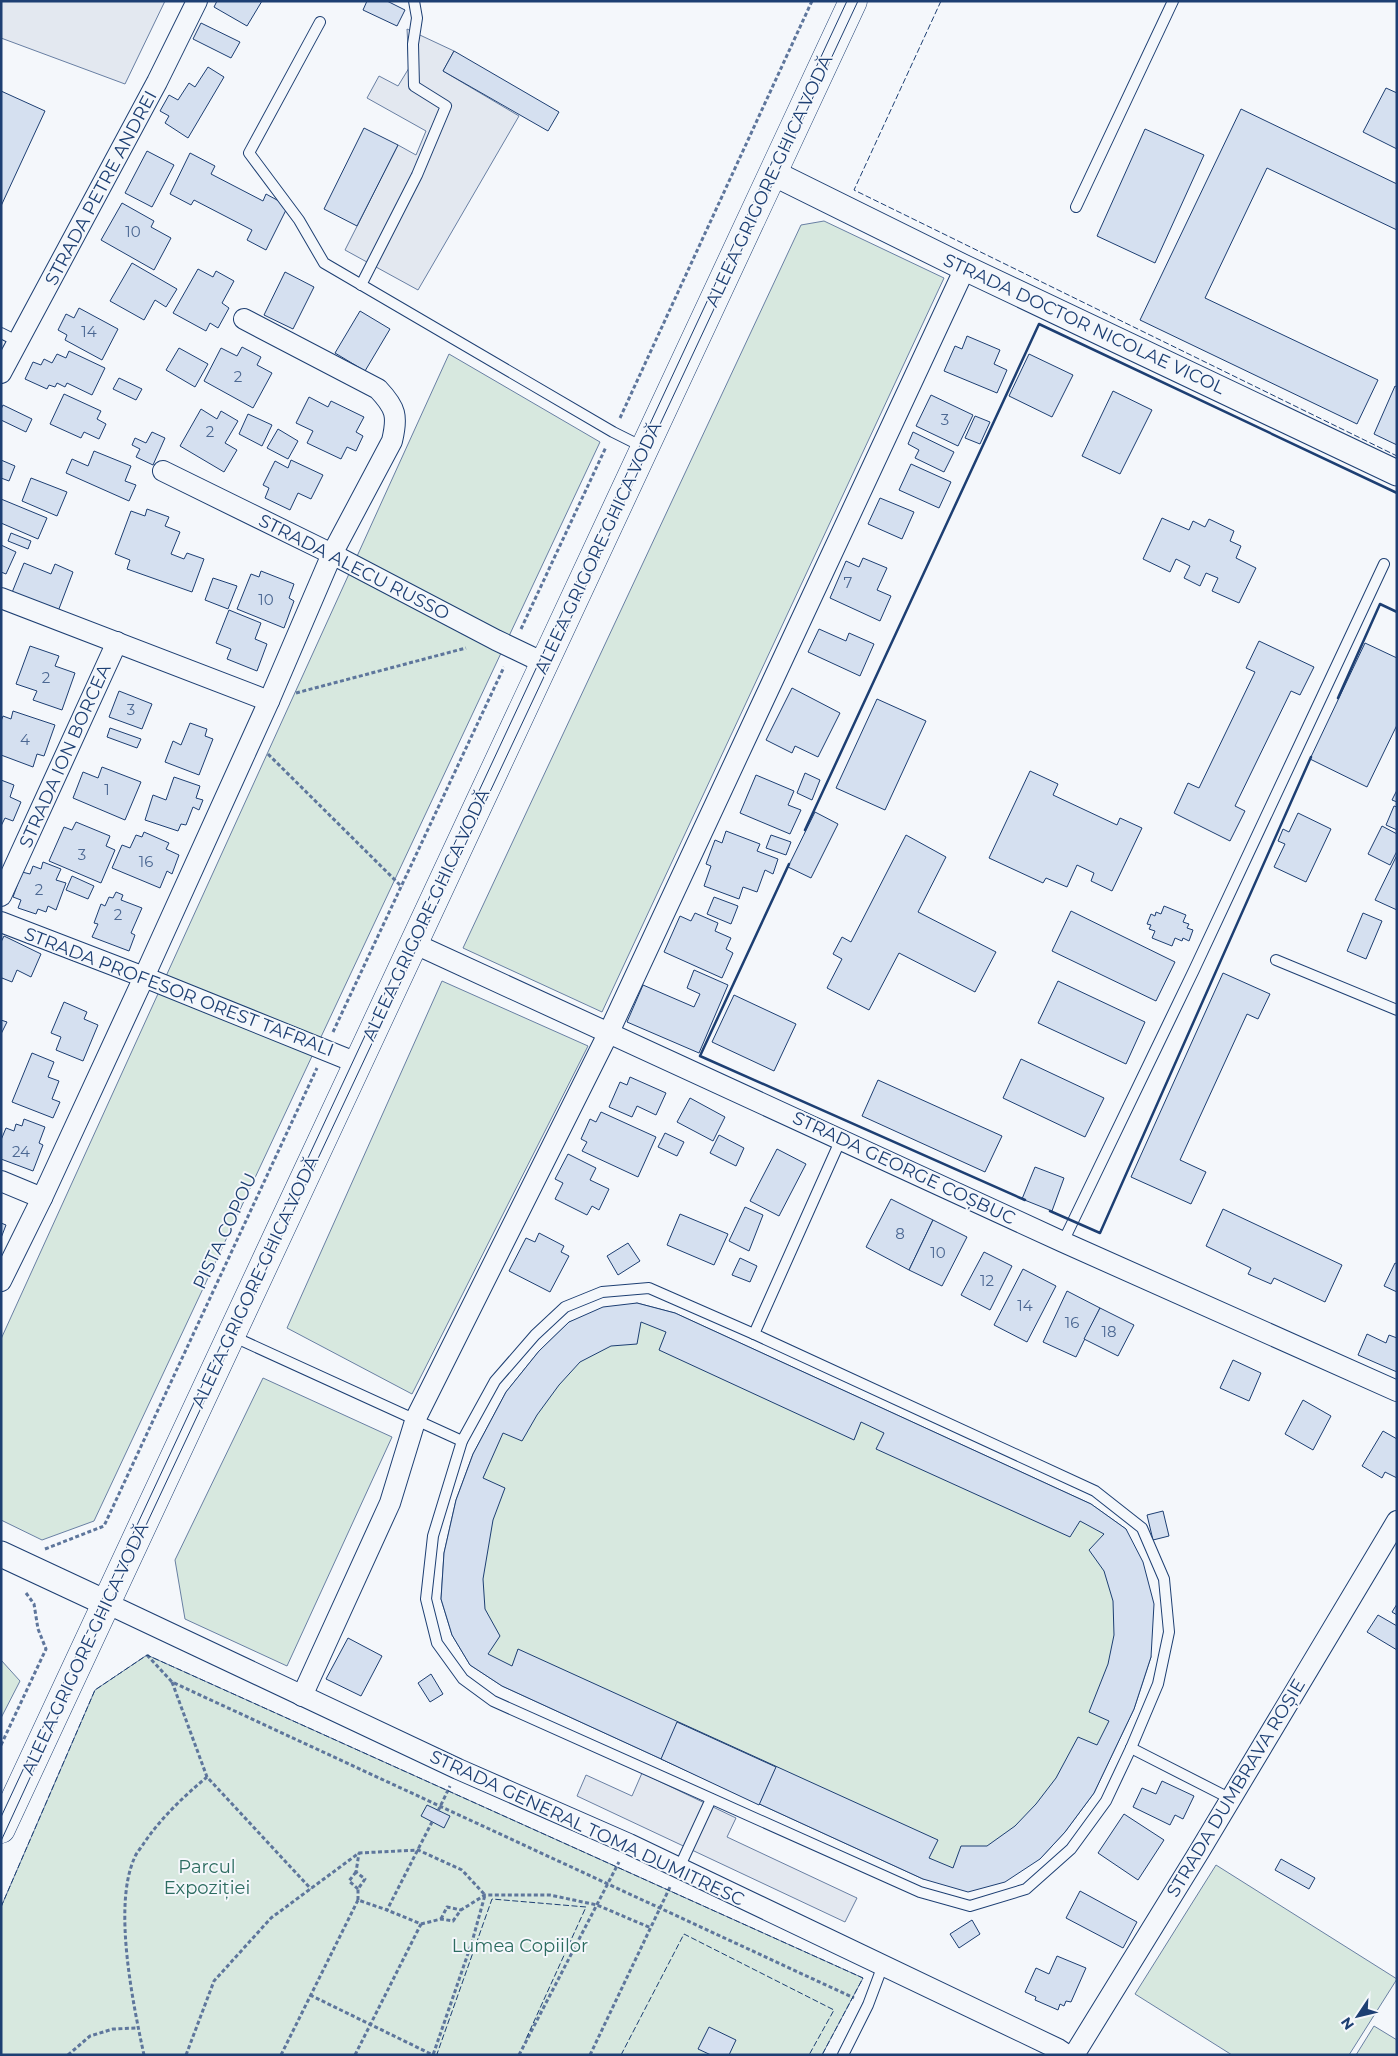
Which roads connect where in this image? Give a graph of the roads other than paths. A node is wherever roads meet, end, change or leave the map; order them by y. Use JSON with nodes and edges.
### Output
{"nodes":[{"id":1,"x":197,"y":1,"type":"edge"},
{"id":2,"x":414,"y":1,"type":"edge"},
{"id":3,"x":853,"y":1,"type":"edge"},
{"id":4,"x":1173,"y":1,"type":"edge"},
{"id":5,"x":320,"y":22,"type":"dead end"},
{"id":6,"x":773,"y":173,"type":"junction"},
{"id":7,"x":1076,"y":207,"type":"dead end"},
{"id":8,"x":965,"y":268,"type":"junction"},
{"id":9,"x":361,"y":285,"type":"junction"},
{"id":10,"x":244,"y":320,"type":"dead end"},
{"id":11,"x":1,"y":333,"type":"edge"},
{"id":12,"x":19,"y":342,"type":"junction"},
{"id":13,"x":1,"y":373,"type":"edge"},
{"id":14,"x":644,"y":448,"type":"junction"},
{"id":15,"x":163,"y":471,"type":"dead end"},
{"id":16,"x":1397,"y":473,"type":"edge"},
{"id":17,"x":332,"y":554,"type":"junction"},
{"id":18,"x":1384,"y":564,"type":"dead end"},
{"id":19,"x":1,"y":598,"type":"edge"},
{"id":20,"x":117,"y":642,"type":"junction"},
{"id":21,"x":544,"y":663,"type":"junction"},
{"id":22,"x":269,"y":701,"type":"junction"},
{"id":23,"x":1,"y":896,"type":"edge"},
{"id":24,"x":1,"y":922,"type":"edge"},
{"id":25,"x":413,"y":943,"type":"junction"},
{"id":26,"x":1276,"y":960,"type":"dead end"},
{"id":27,"x":144,"y":977,"type":"junction"},
{"id":28,"x":1397,"y":1010,"type":"edge"},
{"id":29,"x":609,"y":1032,"type":"junction"},
{"id":30,"x":357,"y":1063,"type":"junction"},
{"id":31,"x":841,"y":1139,"type":"junction"},
{"id":32,"x":1,"y":1181,"type":"edge"},
{"id":33,"x":42,"y":1198,"type":"junction"},
{"id":34,"x":1064,"y":1242,"type":"junction"},
{"id":35,"x":1,"y":1281,"type":"edge"},
{"id":36,"x":754,"y":1334,"type":"junction"},
{"id":37,"x":231,"y":1335,"type":"junction"},
{"id":38,"x":1397,"y":1391,"type":"edge"},
{"id":39,"x":416,"y":1418,"type":"junction"},
{"id":40,"x":462,"y":1441,"type":"junction"},
{"id":41,"x":1397,"y":1521,"type":"edge"},
{"id":42,"x":1,"y":1554,"type":"edge"},
{"id":43,"x":106,"y":1603,"type":"junction"},
{"id":44,"x":302,"y":1696,"type":"junction"},
{"id":45,"x":1131,"y":1748,"type":"junction"},
{"id":46,"x":711,"y":1798,"type":"junction"},
{"id":47,"x":1231,"y":1798,"type":"junction"},
{"id":48,"x":1,"y":1829,"type":"edge"},
{"id":49,"x":679,"y":1868,"type":"junction"},
{"id":50,"x":883,"y":1965,"type":"junction"},
{"id":51,"x":843,"y":2055,"type":"edge"},
{"id":52,"x":1067,"y":2055,"type":"edge"},
{"id":53,"x":1074,"y":2055,"type":"edge"}],
"edges":[{"from":1,"to":12,"type":"street","name":"STRADA PETRE ANDREI"},
{"from":2,"to":9,"type":"lane"},
{"from":3,"to":6,"type":"main road","name":"ALEEA GRIGORE GHICA VODĂ"},
{"from":4,"to":7,"type":"lane"},
{"from":5,"to":9,"type":"lane"},
{"from":6,"to":8,"type":"street","name":"STRADA DOCTOR NICOLAE VICOL"},
{"from":6,"to":14,"type":"main road","name":"ALEEA GRIGORE GHICA VODĂ"},
{"from":8,"to":16,"type":"street","name":"STRADA DOCTOR NICOLAE VICOL"},
{"from":8,"to":29,"type":"street"},
{"from":9,"to":14,"type":"lane"},
{"from":10,"to":17,"type":"street"},
{"from":11,"to":12,"type":"lane"},
{"from":12,"to":13,"type":"street","name":"STRADA PETRE ANDREI"},
{"from":14,"to":21,"type":"main road","name":"ALEEA GRIGORE GHICA VODĂ"},
{"from":15,"to":17,"type":"street","name":"STRADA ALECU RUSSO"},
{"from":17,"to":21,"type":"street","name":"STRADA ALECU RUSSO"},
{"from":17,"to":22,"type":"street"},
{"from":18,"to":34,"type":"lane"},
{"from":19,"to":20,"type":"street"},
{"from":20,"to":22,"type":"street"},
{"from":20,"to":23,"type":"street","name":"STRADA ION BORCEA"},
{"from":21,"to":25,"type":"main road","name":"ALEEA GRIGORE GHICA VODĂ"},
{"from":22,"to":27,"type":"street"},
{"from":24,"to":27,"type":"street","name":"STRADA PROFESOR OREST TAFRALI"},
{"from":25,"to":29,"type":"street","name":"STRADA GEORGE COȘBUC"},
{"from":25,"to":30,"type":"main road","name":"ALEEA GRIGORE GHICA VODĂ"},
{"from":26,"to":28,"type":"lane"},
{"from":27,"to":30,"type":"street","name":"STRADA PROFESOR OREST TAFRALI"},
{"from":27,"to":33,"type":"street"},
{"from":29,"to":31,"type":"street","name":"STRADA GEORGE COȘBUC"},
{"from":29,"to":39,"type":"street"},
{"from":30,"to":37,"type":"main road","name":"ALEEA GRIGORE GHICA VODĂ"},
{"from":31,"to":34,"type":"street","name":"STRADA GEORGE COȘBUC"},
{"from":31,"to":36,"type":"lane"},
{"from":32,"to":33,"type":"street"},
{"from":33,"to":35,"type":"street"},
{"from":34,"to":38,"type":"street","name":"STRADA GEORGE COȘBUC"},
{"from":36,"to":40,"type":"lane"},
{"from":36,"to":45,"type":"lane"},
{"from":37,"to":39,"type":"lane"},
{"from":37,"to":43,"type":"main road","name":"ALEEA GRIGORE GHICA VODĂ"},
{"from":39,"to":40,"type":"lane"},
{"from":39,"to":44,"type":"street"},
{"from":40,"to":46,"type":"lane"},
{"from":41,"to":47,"type":"street","name":"STRADA DUMBRAVA ROȘIE"},
{"from":42,"to":43,"type":"street"},
{"from":43,"to":44,"type":"street","name":"STRADA GENERAL TOMA DUMITRESC"},
{"from":43,"to":48,"type":"main road","name":"ALEEA GRIGORE GHICA VODĂ"},
{"from":44,"to":49,"type":"street","name":"STRADA GENERAL TOMA DUMITRESC"},
{"from":45,"to":46,"type":"lane"},
{"from":45,"to":47,"type":"lane"},
{"from":46,"to":49,"type":"lane"},
{"from":47,"to":53,"type":"street","name":"STRADA DUMBRAVA ROȘIE"},
{"from":49,"to":50,"type":"street","name":"STRADA GENERAL TOMA DUMITRESC"},
{"from":50,"to":51,"type":"lane"},
{"from":50,"to":52,"type":"street","name":"STRADA GENERAL TOMA DUMITRESC"}]}
